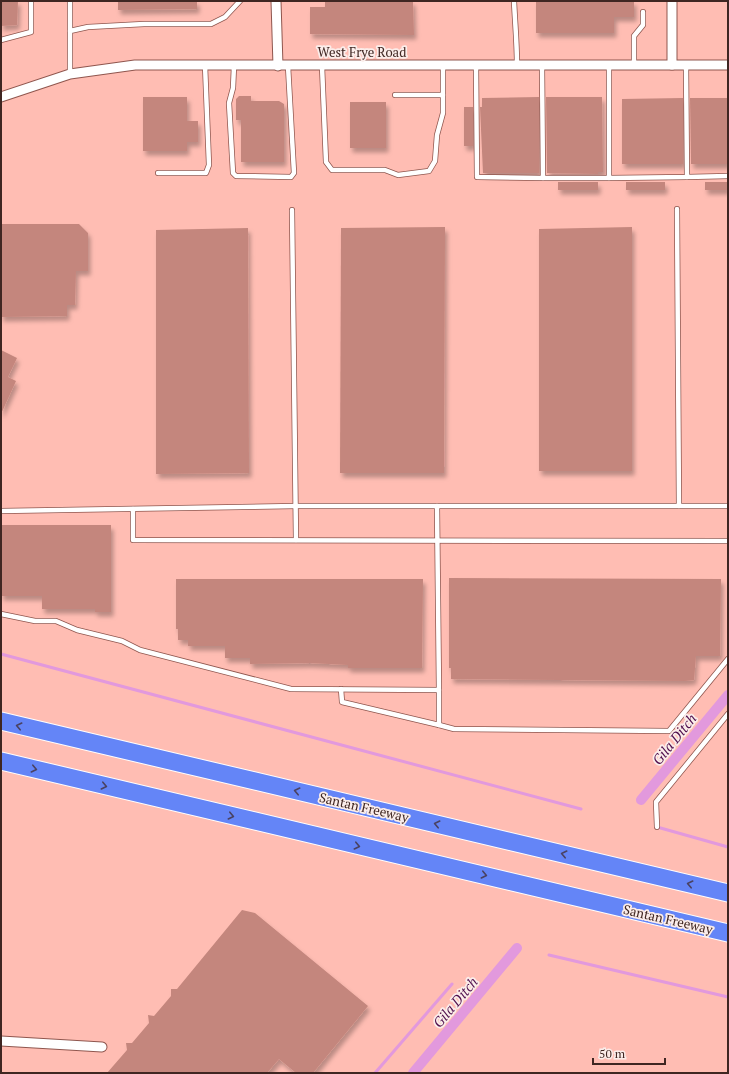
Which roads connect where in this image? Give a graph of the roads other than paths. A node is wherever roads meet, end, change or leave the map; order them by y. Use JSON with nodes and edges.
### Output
{"nodes":[{"id":1,"x":31,"y":1,"type":"edge"},
{"id":2,"x":70,"y":1,"type":"edge"},
{"id":3,"x":240,"y":1,"type":"edge"},
{"id":4,"x":276,"y":1,"type":"edge"},
{"id":5,"x":514,"y":1,"type":"edge"},
{"id":6,"x":672,"y":1,"type":"edge"},
{"id":7,"x":643,"y":12,"type":"dead end"},
{"id":8,"x":70,"y":31,"type":"junction"},
{"id":9,"x":1,"y":40,"type":"edge"},
{"id":10,"x":205,"y":65,"type":"junction"},
{"id":11,"x":444,"y":65,"type":"junction"},
{"id":12,"x":476,"y":65,"type":"junction"},
{"id":13,"x":517,"y":65,"type":"junction"},
{"id":14,"x":542,"y":65,"type":"junction"},
{"id":15,"x":609,"y":65,"type":"junction"},
{"id":16,"x":634,"y":65,"type":"junction"},
{"id":17,"x":672,"y":65,"type":"junction"},
{"id":18,"x":686,"y":65,"type":"junction"},
{"id":19,"x":728,"y":65,"type":"edge"},
{"id":20,"x":234,"y":66,"type":"junction"},
{"id":21,"x":278,"y":66,"type":"junction"},
{"id":22,"x":288,"y":66,"type":"junction"},
{"id":23,"x":322,"y":66,"type":"junction"},
{"id":24,"x":70,"y":74,"type":"junction"},
{"id":25,"x":395,"y":95,"type":"dead end"},
{"id":26,"x":443,"y":95,"type":"junction"},
{"id":27,"x":1,"y":97,"type":"edge"},
{"id":28,"x":158,"y":173,"type":"dead end"},
{"id":29,"x":728,"y":176,"type":"edge"},
{"id":30,"x":687,"y":177,"type":"junction"},
{"id":31,"x":543,"y":178,"type":"junction"},
{"id":32,"x":609,"y":178,"type":"junction"},
{"id":33,"x":677,"y":209,"type":"dead end"},
{"id":34,"x":292,"y":210,"type":"dead end"},
{"id":35,"x":296,"y":506,"type":"junction"},
{"id":36,"x":437,"y":506,"type":"junction"},
{"id":37,"x":679,"y":506,"type":"junction"},
{"id":38,"x":728,"y":506,"type":"edge"},
{"id":39,"x":133,"y":508,"type":"junction"},
{"id":40,"x":1,"y":511,"type":"edge"},
{"id":41,"x":438,"y":539,"type":"junction"},
{"id":42,"x":296,"y":540,"type":"junction"},
{"id":43,"x":728,"y":541,"type":"edge"},
{"id":44,"x":1,"y":614,"type":"edge"},
{"id":45,"x":728,"y":658,"type":"edge"},
{"id":46,"x":341,"y":689,"type":"junction"},
{"id":47,"x":439,"y":690,"type":"junction"},
{"id":48,"x":728,"y":714,"type":"edge"},
{"id":49,"x":1,"y":722,"type":"edge"},
{"id":50,"x":438,"y":725,"type":"junction"},
{"id":51,"x":1,"y":762,"type":"edge"},
{"id":52,"x":657,"y":827,"type":"dead end"},
{"id":53,"x":728,"y":893,"type":"edge"},
{"id":54,"x":728,"y":933,"type":"edge"},
{"id":55,"x":1,"y":1041,"type":"edge"},
{"id":56,"x":102,"y":1047,"type":"dead end"}],
"edges":[{"from":1,"to":9,"type":"lane"},
{"from":2,"to":8,"type":"lane"},
{"from":3,"to":8,"type":"lane"},
{"from":4,"to":21,"type":"street"},
{"from":5,"to":13,"type":"lane"},
{"from":6,"to":17,"type":"street"},
{"from":7,"to":16,"type":"lane"},
{"from":8,"to":24,"type":"lane"},
{"from":10,"to":20,"type":"street","name":"West Frye Road"},
{"from":10,"to":24,"type":"street","name":"West Frye Road"},
{"from":10,"to":28,"type":"lane"},
{"from":11,"to":12,"type":"street","name":"West Frye Road"},
{"from":11,"to":23,"type":"street","name":"West Frye Road"},
{"from":11,"to":26,"type":"lane"},
{"from":12,"to":13,"type":"street","name":"West Frye Road"},
{"from":12,"to":31,"type":"lane"},
{"from":13,"to":14,"type":"street","name":"West Frye Road"},
{"from":14,"to":15,"type":"street","name":"West Frye Road"},
{"from":14,"to":31,"type":"lane"},
{"from":15,"to":16,"type":"street","name":"West Frye Road"},
{"from":15,"to":32,"type":"lane"},
{"from":16,"to":17,"type":"street","name":"West Frye Road"},
{"from":17,"to":18,"type":"street","name":"West Frye Road"},
{"from":18,"to":19,"type":"street","name":"West Frye Road"},
{"from":18,"to":30,"type":"lane"},
{"from":20,"to":21,"type":"street","name":"West Frye Road"},
{"from":20,"to":22,"type":"lane"},
{"from":21,"to":22,"type":"street","name":"West Frye Road"},
{"from":22,"to":23,"type":"street","name":"West Frye Road"},
{"from":23,"to":26,"type":"lane"},
{"from":24,"to":27,"type":"street","name":"West Frye Road"},
{"from":25,"to":26,"type":"lane"},
{"from":29,"to":30,"type":"lane"},
{"from":30,"to":32,"type":"lane"},
{"from":31,"to":32,"type":"lane"},
{"from":33,"to":37,"type":"lane"},
{"from":34,"to":35,"type":"lane"},
{"from":35,"to":36,"type":"lane"},
{"from":35,"to":39,"type":"lane"},
{"from":35,"to":42,"type":"lane"},
{"from":36,"to":37,"type":"lane"},
{"from":36,"to":41,"type":"lane"},
{"from":37,"to":38,"type":"lane"},
{"from":39,"to":40,"type":"lane"},
{"from":39,"to":42,"type":"lane"},
{"from":41,"to":42,"type":"lane"},
{"from":41,"to":43,"type":"lane"},
{"from":41,"to":47,"type":"lane"},
{"from":44,"to":46,"type":"lane"},
{"from":45,"to":50,"type":"lane"},
{"from":46,"to":47,"type":"lane"},
{"from":46,"to":50,"type":"lane"},
{"from":47,"to":50,"type":"lane"},
{"from":48,"to":52,"type":"lane"},
{"from":53,"to":49,"type":"highway","name":"Santan Freeway","one_way":true},
{"from":51,"to":54,"type":"highway","name":"Santan Freeway","one_way":true},
{"from":55,"to":56,"type":"street"}]}
